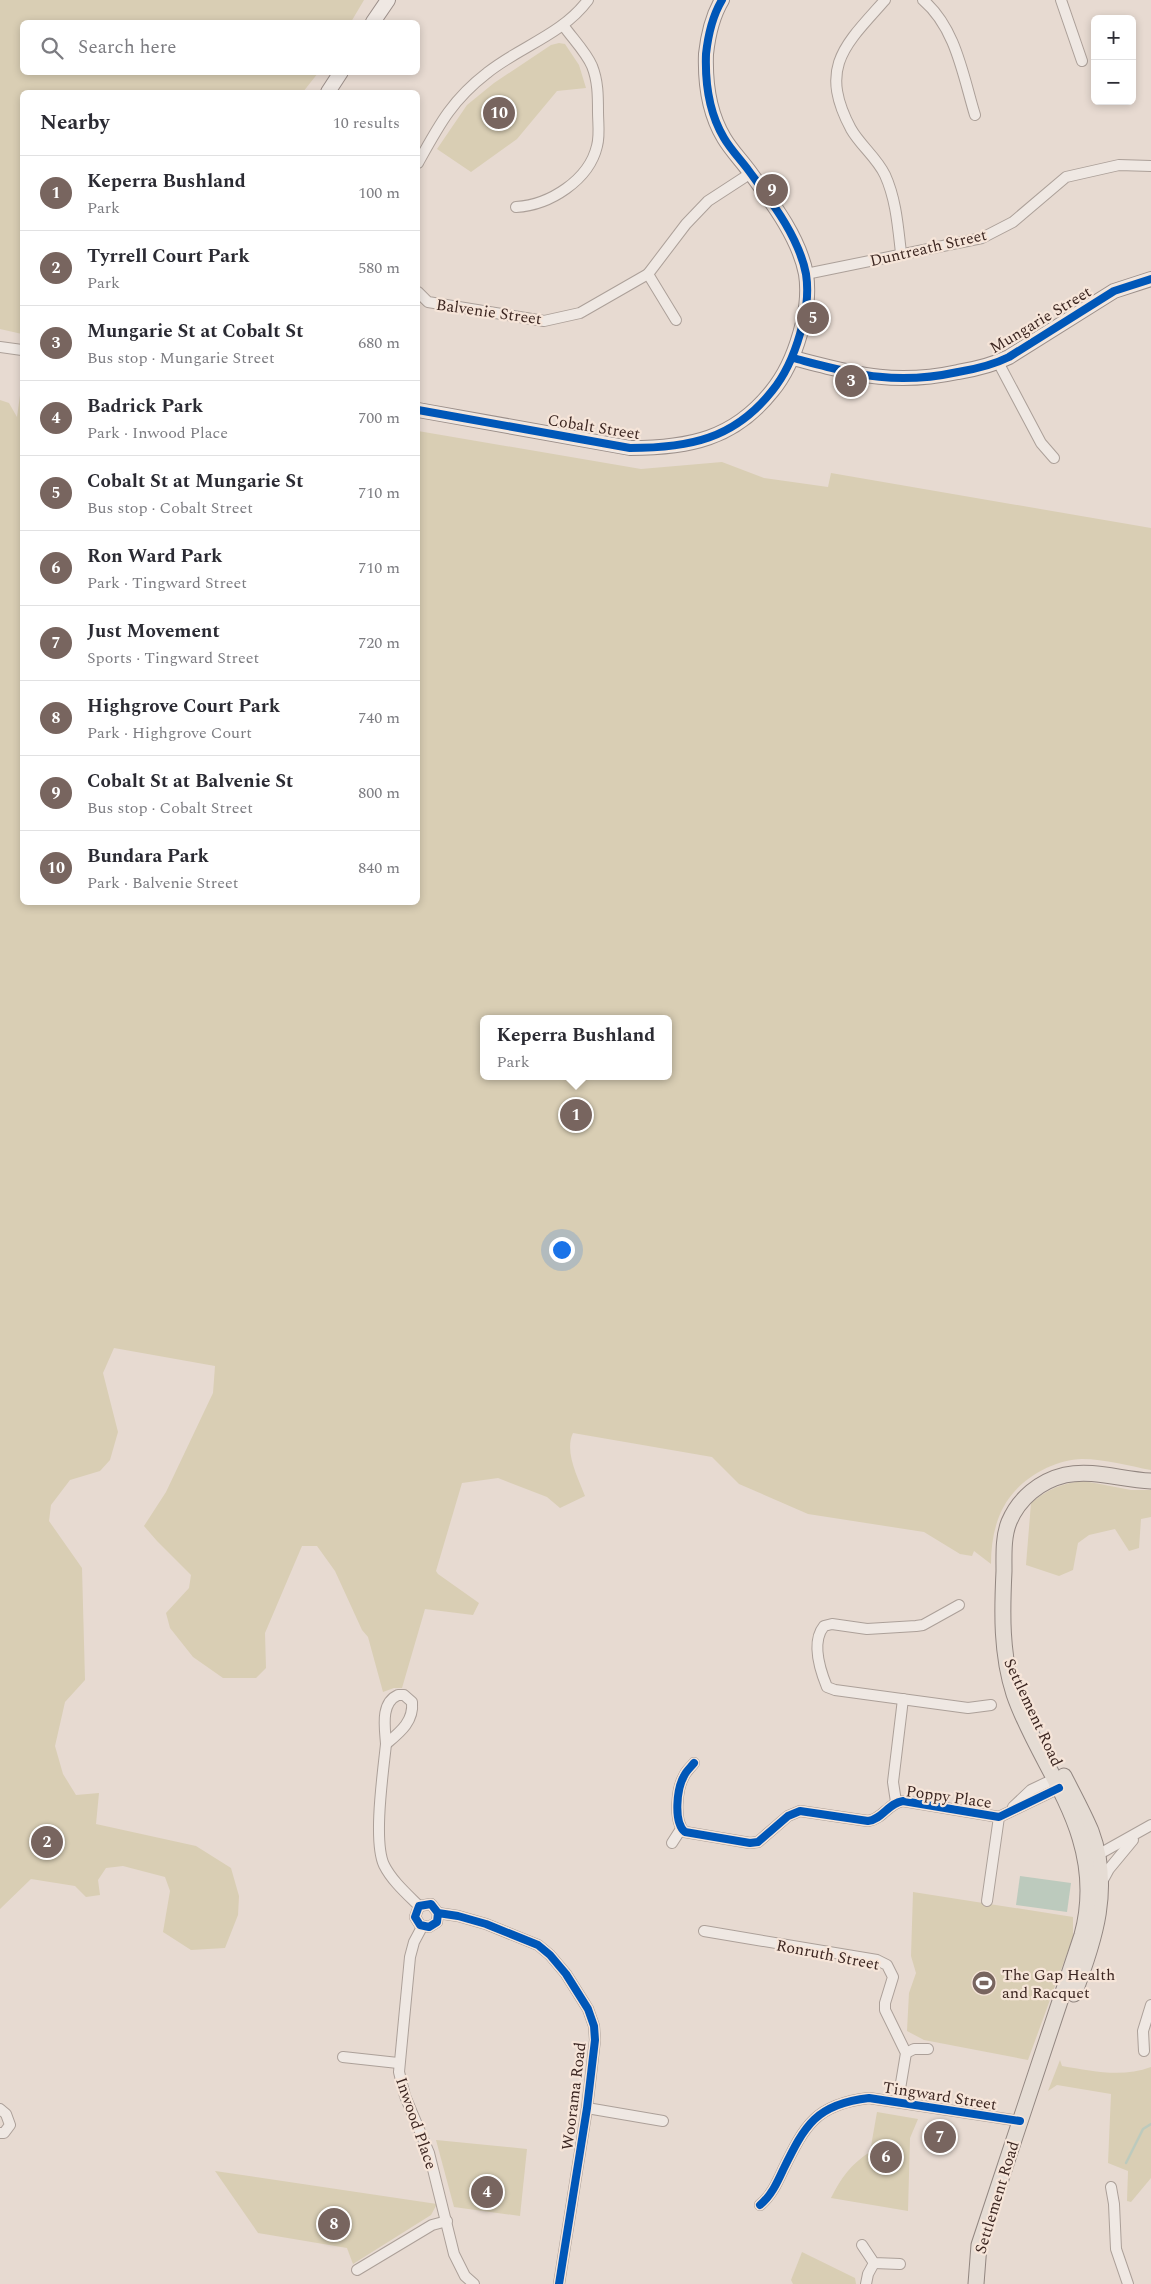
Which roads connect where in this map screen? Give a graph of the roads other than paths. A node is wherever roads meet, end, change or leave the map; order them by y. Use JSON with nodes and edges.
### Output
{"nodes":[{"id":1,"x":388,"y":0,"type":"edge"},
{"id":2,"x":588,"y":0,"type":"edge"},
{"id":3,"x":722,"y":0,"type":"edge"},
{"id":4,"x":885,"y":0,"type":"edge"},
{"id":5,"x":924,"y":0,"type":"edge"},
{"id":6,"x":1061,"y":0,"type":"edge"},
{"id":7,"x":374,"y":20,"type":"edge"},
{"id":8,"x":564,"y":26,"type":"junction"},
{"id":9,"x":1082,"y":61,"type":"dead end"},
{"id":10,"x":339,"y":75,"type":"edge"},
{"id":11,"x":329,"y":90,"type":"edge"},
{"id":12,"x":976,"y":115,"type":"dead end"},
{"id":13,"x":420,"y":159,"type":"edge"},
{"id":14,"x":1151,"y":166,"type":"edge"},
{"id":15,"x":751,"y":173,"type":"junction"},
{"id":16,"x":516,"y":207,"type":"dead end"},
{"id":17,"x":901,"y":253,"type":"junction"},
{"id":18,"x":648,"y":274,"type":"junction"},
{"id":19,"x":806,"y":274,"type":"junction"},
{"id":20,"x":1151,"y":279,"type":"edge"},
{"id":21,"x":420,"y":294,"type":"edge"},
{"id":22,"x":676,"y":320,"type":"dead end"},
{"id":23,"x":0,"y":347,"type":"edge"},
{"id":24,"x":20,"y":350,"type":"edge"},
{"id":25,"x":793,"y":358,"type":"junction"},
{"id":26,"x":998,"y":362,"type":"junction"},
{"id":27,"x":420,"y":410,"type":"edge"},
{"id":28,"x":1054,"y":458,"type":"dead end"},
{"id":29,"x":1151,"y":1481,"type":"edge"},
{"id":30,"x":959,"y":1605,"type":"dead end"},
{"id":31,"x":903,"y":1699,"type":"junction"},
{"id":32,"x":991,"y":1705,"type":"dead end"},
{"id":33,"x":386,"y":1744,"type":"dead end"},
{"id":34,"x":694,"y":1763,"type":"dead end"},
{"id":35,"x":1059,"y":1782,"type":"junction"},
{"id":36,"x":896,"y":1802,"type":"junction"},
{"id":37,"x":1003,"y":1815,"type":"junction"},
{"id":38,"x":1151,"y":1825,"type":"edge"},
{"id":39,"x":681,"y":1829,"type":"junction"},
{"id":40,"x":1141,"y":1832,"type":"junction"},
{"id":41,"x":672,"y":1842,"type":"dead end"},
{"id":42,"x":1092,"y":1858,"type":"junction"},
{"id":43,"x":1102,"y":1883,"type":"junction"},
{"id":44,"x":986,"y":1901,"type":"dead end"},
{"id":45,"x":419,"y":1906,"type":"junction"},
{"id":46,"x":438,"y":1913,"type":"junction"},
{"id":47,"x":422,"y":1927,"type":"junction"},
{"id":48,"x":704,"y":1931,"type":"dead end"},
{"id":49,"x":1151,"y":2005,"type":"edge"},
{"id":50,"x":928,"y":2049,"type":"dead end"},
{"id":51,"x":1144,"y":2051,"type":"dead end"},
{"id":52,"x":906,"y":2053,"type":"junction"},
{"id":53,"x":343,"y":2057,"type":"dead end"},
{"id":54,"x":398,"y":2063,"type":"junction"},
{"id":55,"x":898,"y":2101,"type":"junction"},
{"id":56,"x":587,"y":2108,"type":"junction"},
{"id":57,"x":0,"y":2110,"type":"edge"},
{"id":58,"x":1022,"y":2116,"type":"junction"},
{"id":59,"x":663,"y":2121,"type":"dead end"},
{"id":60,"x":0,"y":2132,"type":"edge"},
{"id":61,"x":1111,"y":2187,"type":"dead end"},
{"id":62,"x":760,"y":2205,"type":"dead end"},
{"id":63,"x":448,"y":2221,"type":"junction"},
{"id":64,"x":862,"y":2245,"type":"dead end"},
{"id":65,"x":874,"y":2263,"type":"junction"},
{"id":66,"x":900,"y":2264,"type":"dead end"},
{"id":67,"x":357,"y":2270,"type":"dead end"},
{"id":68,"x":474,"y":2284,"type":"edge"},
{"id":69,"x":559,"y":2284,"type":"edge"},
{"id":70,"x":866,"y":2284,"type":"edge"},
{"id":71,"x":976,"y":2284,"type":"edge"},
{"id":72,"x":1128,"y":2284,"type":"edge"}],
"edges":[{"from":1,"to":7,"type":"street"},
{"from":2,"to":8,"type":"street"},
{"from":3,"to":15,"type":"street","name":"Cobalt Street"},
{"from":4,"to":17,"type":"street"},
{"from":5,"to":12,"type":"street"},
{"from":6,"to":9,"type":"street"},
{"from":8,"to":13,"type":"street"},
{"from":8,"to":16,"type":"street"},
{"from":10,"to":11,"type":"street"},
{"from":14,"to":17,"type":"street","name":"Duntreath Street"},
{"from":15,"to":18,"type":"street","name":"Balvenie Street"},
{"from":15,"to":19,"type":"street","name":"Cobalt Street"},
{"from":17,"to":19,"type":"street","name":"Duntreath Street"},
{"from":18,"to":21,"type":"street","name":"Balvenie Street"},
{"from":18,"to":22,"type":"street"},
{"from":19,"to":25,"type":"street","name":"Cobalt Street"},
{"from":20,"to":26,"type":"street","name":"Mungarie Street"},
{"from":23,"to":24,"type":"street"},
{"from":25,"to":26,"type":"street","name":"Mungarie Street"},
{"from":25,"to":27,"type":"street","name":"Cobalt Street"},
{"from":26,"to":28,"type":"street"},
{"from":29,"to":35,"type":"main road","name":"Settlement Road"},
{"from":30,"to":31,"type":"street"},
{"from":31,"to":32,"type":"street"},
{"from":31,"to":36,"type":"street"},
{"from":33,"to":45,"type":"street"},
{"from":34,"to":39,"type":"street"},
{"from":35,"to":37,"type":"street","name":"Poppy Place"},
{"from":35,"to":42,"type":"main road","name":"Settlement Road"},
{"from":36,"to":37,"type":"street","name":"Poppy Place"},
{"from":36,"to":39,"type":"street","name":"Poppy Place"},
{"from":37,"to":44,"type":"street"},
{"from":38,"to":40,"type":"street"},
{"from":39,"to":41,"type":"street"},
{"from":40,"to":42,"type":"street"},
{"from":40,"to":43,"type":"street"},
{"from":42,"to":43,"type":"main road","name":"Settlement Road"},
{"from":42,"to":58,"type":"main road","name":"Settlement Road"},
{"from":43,"to":58,"type":"main road","name":"Settlement Road"},
{"from":45,"to":46,"type":"street","name":"Woorama Road"},
{"from":45,"to":47,"type":"street"},
{"from":46,"to":47,"type":"street"},
{"from":46,"to":56,"type":"street","name":"Woorama Road"},
{"from":47,"to":54,"type":"street","name":"Inwood Place"},
{"from":48,"to":52,"type":"street","name":"Ronruth Street"},
{"from":49,"to":51,"type":"street"},
{"from":50,"to":52,"type":"street"},
{"from":52,"to":55,"type":"street"},
{"from":53,"to":54,"type":"street"},
{"from":54,"to":63,"type":"street","name":"Inwood Place"},
{"from":55,"to":58,"type":"street","name":"Tingward Street"},
{"from":55,"to":62,"type":"street","name":"Tingward Street"},
{"from":56,"to":59,"type":"street"},
{"from":56,"to":69,"type":"street","name":"Woorama Road"},
{"from":57,"to":60,"type":"street"},
{"from":58,"to":71,"type":"main road","name":"Settlement Road"},
{"from":61,"to":72,"type":"street"},
{"from":63,"to":67,"type":"street"},
{"from":63,"to":68,"type":"street","name":"Inwood Place"},
{"from":64,"to":65,"type":"street"},
{"from":65,"to":66,"type":"street"},
{"from":65,"to":70,"type":"street"}]}
